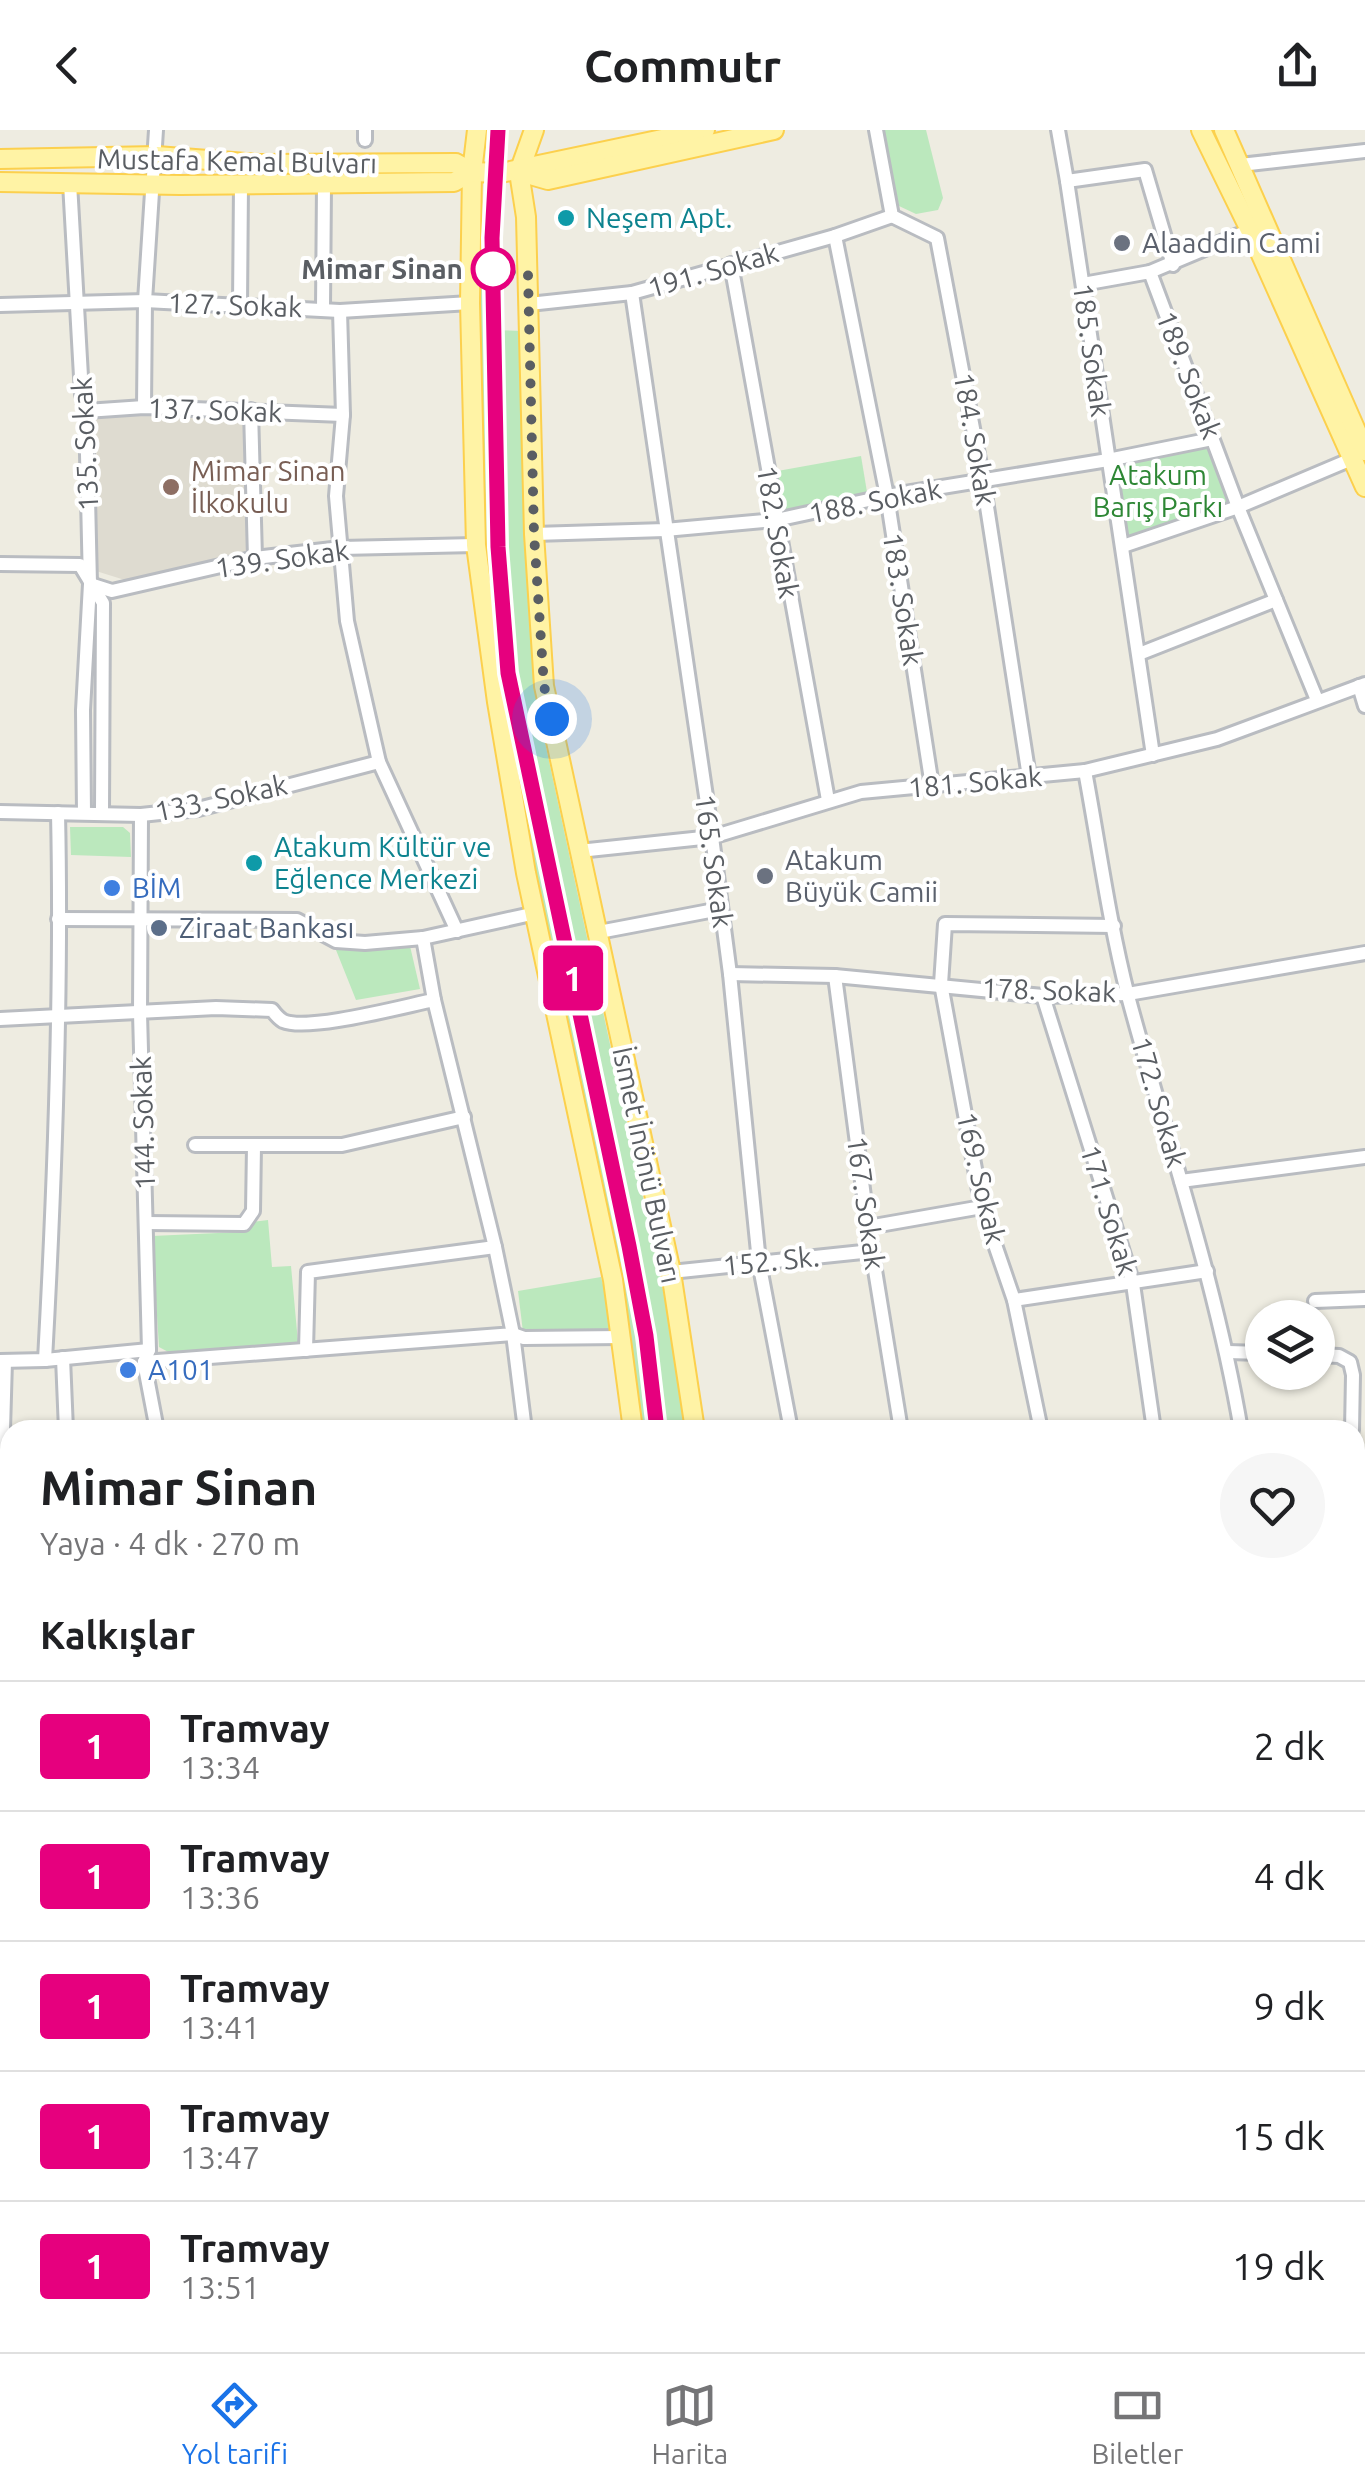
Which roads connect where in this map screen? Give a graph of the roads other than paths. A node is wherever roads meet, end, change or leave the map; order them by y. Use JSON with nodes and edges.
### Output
{"nodes":[{"id":1,"x":156,"y":130,"type":"edge"},
{"id":2,"x":477,"y":130,"type":"edge"},
{"id":3,"x":534,"y":130,"type":"edge"},
{"id":4,"x":705,"y":130,"type":"edge"},
{"id":5,"x":774,"y":130,"type":"edge"},
{"id":6,"x":876,"y":130,"type":"edge"},
{"id":7,"x":1058,"y":130,"type":"edge"},
{"id":8,"x":1201,"y":130,"type":"edge"},
{"id":9,"x":1224,"y":130,"type":"edge"},
{"id":10,"x":1365,"y":150,"type":"edge"},
{"id":11,"x":157,"y":156,"type":"junction"},
{"id":12,"x":0,"y":158,"type":"edge"},
{"id":13,"x":1240,"y":164,"type":"junction"},
{"id":14,"x":472,"y":172,"type":"junction"},
{"id":15,"x":519,"y":172,"type":"junction"},
{"id":16,"x":1067,"y":181,"type":"junction"},
{"id":17,"x":0,"y":182,"type":"edge"},
{"id":18,"x":70,"y":183,"type":"junction"},
{"id":19,"x":155,"y":184,"type":"junction"},
{"id":20,"x":241,"y":184,"type":"junction"},
{"id":21,"x":324,"y":184,"type":"junction"},
{"id":22,"x":892,"y":216,"type":"junction"},
{"id":23,"x":1250,"y":230,"type":"junction"},
{"id":24,"x":835,"y":236,"type":"junction"},
{"id":25,"x":731,"y":264,"type":"junction"},
{"id":26,"x":1174,"y":264,"type":"junction"},
{"id":27,"x":1150,"y":272,"type":"junction"},
{"id":28,"x":1083,"y":284,"type":"junction"},
{"id":29,"x":632,"y":293,"type":"junction"},
{"id":30,"x":145,"y":301,"type":"junction"},
{"id":31,"x":470,"y":302,"type":"junction"},
{"id":32,"x":78,"y":304,"type":"junction"},
{"id":33,"x":529,"y":304,"type":"junction"},
{"id":34,"x":0,"y":305,"type":"edge"},
{"id":35,"x":240,"y":306,"type":"junction"},
{"id":36,"x":323,"y":308,"type":"junction"},
{"id":37,"x":340,"y":311,"type":"junction"},
{"id":38,"x":144,"y":407,"type":"junction"},
{"id":39,"x":251,"y":410,"type":"junction"},
{"id":40,"x":86,"y":411,"type":"junction"},
{"id":41,"x":344,"y":415,"type":"junction"},
{"id":42,"x":1359,"y":418,"type":"edge"},
{"id":43,"x":1212,"y":439,"type":"junction"},
{"id":44,"x":1360,"y":455,"type":"edge"},
{"id":45,"x":1108,"y":460,"type":"junction"},
{"id":46,"x":984,"y":481,"type":"junction"},
{"id":47,"x":1365,"y":487,"type":"edge"},
{"id":48,"x":888,"y":496,"type":"junction"},
{"id":49,"x":1238,"y":506,"type":"junction"},
{"id":50,"x":776,"y":520,"type":"junction"},
{"id":51,"x":665,"y":530,"type":"junction"},
{"id":52,"x":534,"y":534,"type":"junction"},
{"id":53,"x":476,"y":545,"type":"junction"},
{"id":54,"x":1124,"y":546,"type":"junction"},
{"id":55,"x":340,"y":548,"type":"junction"},
{"id":56,"x":255,"y":558,"type":"junction"},
{"id":57,"x":0,"y":564,"type":"edge"},
{"id":58,"x":90,"y":584,"type":"junction"},
{"id":59,"x":1276,"y":600,"type":"junction"},
{"id":60,"x":1139,"y":654,"type":"junction"},
{"id":61,"x":1362,"y":685,"type":"edge"},
{"id":62,"x":1317,"y":700,"type":"junction"},
{"id":63,"x":1365,"y":706,"type":"edge"},
{"id":64,"x":1153,"y":755,"type":"junction"},
{"id":65,"x":379,"y":762,"type":"junction"},
{"id":66,"x":1086,"y":771,"type":"junction"},
{"id":67,"x":1028,"y":776,"type":"junction"},
{"id":68,"x":932,"y":786,"type":"junction"},
{"id":69,"x":828,"y":800,"type":"junction"},
{"id":70,"x":0,"y":812,"type":"edge"},
{"id":71,"x":58,"y":812,"type":"junction"},
{"id":72,"x":102,"y":812,"type":"junction"},
{"id":73,"x":84,"y":813,"type":"junction"},
{"id":74,"x":141,"y":815,"type":"junction"},
{"id":75,"x":712,"y":837,"type":"junction"},
{"id":76,"x":579,"y":851,"type":"junction"},
{"id":77,"x":720,"y":909,"type":"junction"},
{"id":78,"x":536,"y":913,"type":"junction"},
{"id":79,"x":142,"y":917,"type":"junction"},
{"id":80,"x":58,"y":919,"type":"junction"},
{"id":81,"x":1114,"y":926,"type":"junction"},
{"id":82,"x":457,"y":931,"type":"junction"},
{"id":83,"x":599,"y":932,"type":"junction"},
{"id":84,"x":422,"y":938,"type":"junction"},
{"id":85,"x":1365,"y":953,"type":"edge"},
{"id":86,"x":730,"y":974,"type":"junction"},
{"id":87,"x":835,"y":976,"type":"junction"},
{"id":88,"x":941,"y":984,"type":"junction"},
{"id":89,"x":1128,"y":994,"type":"junction"},
{"id":90,"x":1043,"y":996,"type":"junction"},
{"id":91,"x":434,"y":1000,"type":"junction"},
{"id":92,"x":140,"y":1013,"type":"junction"},
{"id":93,"x":60,"y":1016,"type":"junction"},
{"id":94,"x":0,"y":1019,"type":"edge"},
{"id":95,"x":464,"y":1117,"type":"junction"},
{"id":96,"x":195,"y":1146,"type":"dead end"},
{"id":97,"x":254,"y":1146,"type":"junction"},
{"id":98,"x":1365,"y":1157,"type":"edge"},
{"id":99,"x":1181,"y":1181,"type":"junction"},
{"id":100,"x":982,"y":1207,"type":"junction"},
{"id":101,"x":146,"y":1223,"type":"junction"},
{"id":102,"x":868,"y":1228,"type":"junction"},
{"id":103,"x":495,"y":1247,"type":"junction"},
{"id":104,"x":872,"y":1251,"type":"junction"},
{"id":105,"x":758,"y":1262,"type":"junction"},
{"id":106,"x":671,"y":1272,"type":"junction"},
{"id":107,"x":1206,"y":1272,"type":"junction"},
{"id":108,"x":1132,"y":1284,"type":"junction"},
{"id":109,"x":1365,"y":1299,"type":"edge"},
{"id":110,"x":1014,"y":1300,"type":"junction"},
{"id":111,"x":1335,"y":1300,"type":"edge"},
{"id":112,"x":513,"y":1334,"type":"junction"},
{"id":113,"x":622,"y":1336,"type":"junction"},
{"id":114,"x":306,"y":1350,"type":"junction"},
{"id":115,"x":1228,"y":1352,"type":"junction"},
{"id":116,"x":1245,"y":1352,"type":"edge"},
{"id":117,"x":147,"y":1356,"type":"junction"},
{"id":118,"x":1335,"y":1356,"type":"edge"},
{"id":119,"x":63,"y":1358,"type":"junction"},
{"id":120,"x":45,"y":1360,"type":"junction"},
{"id":121,"x":3,"y":1361,"type":"edge"},
{"id":122,"x":2,"y":1420,"type":"edge"},
{"id":123,"x":66,"y":1420,"type":"edge"},
{"id":124,"x":156,"y":1420,"type":"edge"},
{"id":125,"x":524,"y":1420,"type":"edge"},
{"id":126,"x":632,"y":1420,"type":"edge"},
{"id":127,"x":693,"y":1420,"type":"edge"},
{"id":128,"x":788,"y":1420,"type":"edge"},
{"id":129,"x":899,"y":1420,"type":"edge"},
{"id":130,"x":1039,"y":1420,"type":"edge"},
{"id":131,"x":1152,"y":1420,"type":"edge"},
{"id":132,"x":1239,"y":1420,"type":"edge"},
{"id":133,"x":1352,"y":1420,"type":"edge"}],
"edges":[{"from":1,"to":11,"type":"street"},
{"from":2,"to":14,"type":"main road","name":"İsmet İnönü Bulvarı"},
{"from":3,"to":15,"type":"main road","name":"İsmet İnönü Bulvarı"},
{"from":4,"to":15,"type":"main road","name":"Mustafa Kemal Bulvarı"},
{"from":5,"to":15,"type":"main road","name":"Mustafa Kemal Bulvarı"},
{"from":6,"to":22,"type":"street"},
{"from":7,"to":16,"type":"street","name":"185. Sokak"},
{"from":8,"to":23,"type":"main road"},
{"from":9,"to":13,"type":"main road"},
{"from":10,"to":13,"type":"street"},
{"from":11,"to":12,"type":"main road","name":"Mustafa Kemal Bulvarı"},
{"from":11,"to":14,"type":"main road","name":"Mustafa Kemal Bulvarı"},
{"from":11,"to":19,"type":"street"},
{"from":13,"to":42,"type":"main road"},
{"from":14,"to":15,"type":"main road","name":"Mustafa Kemal Bulvarı"},
{"from":14,"to":21,"type":"main road","name":"Mustafa Kemal Bulvarı"},
{"from":14,"to":31,"type":"main road","name":"İsmet İnönü Bulvarı"},
{"from":15,"to":33,"type":"main road","name":"İsmet İnönü Bulvarı"},
{"from":16,"to":26,"type":"street"},
{"from":16,"to":28,"type":"street","name":"185. Sokak"},
{"from":17,"to":18,"type":"main road","name":"Mustafa Kemal Bulvarı"},
{"from":18,"to":19,"type":"main road","name":"Mustafa Kemal Bulvarı"},
{"from":18,"to":32,"type":"street","name":"135. Sokak"},
{"from":19,"to":20,"type":"main road","name":"Mustafa Kemal Bulvarı"},
{"from":19,"to":30,"type":"street"},
{"from":20,"to":21,"type":"main road","name":"Mustafa Kemal Bulvarı"},
{"from":20,"to":35,"type":"street"},
{"from":21,"to":36,"type":"street"},
{"from":22,"to":24,"type":"street","name":"191. Sokak"},
{"from":22,"to":46,"type":"street","name":"184. Sokak"},
{"from":23,"to":26,"type":"street"},
{"from":23,"to":44,"type":"main road"},
{"from":24,"to":25,"type":"street","name":"191. Sokak"},
{"from":24,"to":48,"type":"street","name":"183. Sokak"},
{"from":25,"to":29,"type":"street","name":"191. Sokak"},
{"from":25,"to":50,"type":"street","name":"182. Sokak"},
{"from":26,"to":27,"type":"street"},
{"from":27,"to":28,"type":"street"},
{"from":27,"to":43,"type":"street","name":"189. Sokak"},
{"from":28,"to":45,"type":"street","name":"185. Sokak"},
{"from":29,"to":33,"type":"street","name":"191. Sokak"},
{"from":29,"to":51,"type":"street","name":"165. Sokak"},
{"from":30,"to":32,"type":"street","name":"127. Sokak"},
{"from":30,"to":35,"type":"street","name":"127. Sokak"},
{"from":30,"to":38,"type":"street"},
{"from":31,"to":37,"type":"street","name":"127. Sokak"},
{"from":31,"to":53,"type":"main road","name":"İsmet İnönü Bulvarı"},
{"from":32,"to":34,"type":"street","name":"127. Sokak"},
{"from":32,"to":40,"type":"street","name":"135. Sokak"},
{"from":33,"to":52,"type":"main road","name":"İsmet İnönü Bulvarı"},
{"from":35,"to":36,"type":"street","name":"127. Sokak"},
{"from":36,"to":37,"type":"street","name":"127. Sokak"},
{"from":37,"to":41,"type":"street"},
{"from":38,"to":39,"type":"street","name":"137. Sokak"},
{"from":38,"to":40,"type":"street","name":"137. Sokak"},
{"from":39,"to":41,"type":"street","name":"137. Sokak"},
{"from":39,"to":56,"type":"street"},
{"from":40,"to":58,"type":"street","name":"135. Sokak"},
{"from":41,"to":55,"type":"street"},
{"from":42,"to":44,"type":"main road"},
{"from":43,"to":45,"type":"street","name":"188. Sokak"},
{"from":43,"to":49,"type":"street","name":"189. Sokak"},
{"from":44,"to":47,"type":"main road"},
{"from":44,"to":49,"type":"street"},
{"from":45,"to":46,"type":"street","name":"188. Sokak"},
{"from":45,"to":54,"type":"street","name":"185. Sokak"},
{"from":46,"to":48,"type":"street","name":"188. Sokak"},
{"from":46,"to":67,"type":"street","name":"184. Sokak"},
{"from":48,"to":50,"type":"street","name":"188. Sokak"},
{"from":48,"to":68,"type":"street","name":"183. Sokak"},
{"from":49,"to":54,"type":"street"},
{"from":49,"to":59,"type":"street","name":"189. Sokak"},
{"from":50,"to":51,"type":"street","name":"188. Sokak"},
{"from":50,"to":69,"type":"street","name":"182. Sokak"},
{"from":51,"to":52,"type":"street","name":"188. Sokak"},
{"from":51,"to":75,"type":"street","name":"165. Sokak"},
{"from":52,"to":76,"type":"main road","name":"İsmet İnönü Bulvarı"},
{"from":53,"to":55,"type":"street","name":"139. Sokak"},
{"from":53,"to":78,"type":"main road","name":"İsmet İnönü Bulvarı"},
{"from":54,"to":60,"type":"street","name":"185. Sokak"},
{"from":55,"to":56,"type":"street","name":"139. Sokak"},
{"from":55,"to":65,"type":"street"},
{"from":56,"to":58,"type":"street","name":"139. Sokak"},
{"from":57,"to":58,"type":"street"},
{"from":58,"to":72,"type":"street","name":"135. Sokak"},
{"from":58,"to":73,"type":"street","name":"135. Sokak"},
{"from":59,"to":60,"type":"street"},
{"from":59,"to":62,"type":"street","name":"189. Sokak"},
{"from":60,"to":64,"type":"street","name":"185. Sokak"},
{"from":61,"to":62,"type":"street","name":"181. Sokak"},
{"from":61,"to":63,"type":"street"},
{"from":62,"to":64,"type":"street","name":"181. Sokak"},
{"from":64,"to":66,"type":"street","name":"181. Sokak"},
{"from":65,"to":74,"type":"street","name":"133. Sokak"},
{"from":65,"to":82,"type":"street"},
{"from":66,"to":67,"type":"street","name":"181. Sokak"},
{"from":66,"to":81,"type":"street","name":"172. Sokak"},
{"from":67,"to":68,"type":"street","name":"181. Sokak"},
{"from":68,"to":69,"type":"street","name":"181. Sokak"},
{"from":69,"to":75,"type":"street","name":"181. Sokak"},
{"from":70,"to":71,"type":"street","name":"133. Sokak"},
{"from":71,"to":73,"type":"street","name":"133. Sokak"},
{"from":71,"to":80,"type":"street"},
{"from":72,"to":73,"type":"street","name":"133. Sokak"},
{"from":72,"to":74,"type":"street","name":"133. Sokak"},
{"from":74,"to":79,"type":"street","name":"144. Sokak"},
{"from":75,"to":76,"type":"street","name":"181. Sokak"},
{"from":75,"to":77,"type":"street","name":"165. Sokak"},
{"from":76,"to":83,"type":"main road","name":"İsmet İnönü Bulvarı"},
{"from":77,"to":83,"type":"street"},
{"from":77,"to":86,"type":"street","name":"165. Sokak"},
{"from":78,"to":82,"type":"street"},
{"from":78,"to":113,"type":"main road","name":"İsmet İnönü Bulvarı"},
{"from":79,"to":80,"type":"street"},
{"from":79,"to":84,"type":"street"},
{"from":79,"to":92,"type":"street","name":"144. Sokak"},
{"from":80,"to":93,"type":"street"},
{"from":81,"to":88,"type":"street","name":"169. Sokak"},
{"from":81,"to":89,"type":"street","name":"172. Sokak"},
{"from":82,"to":84,"type":"street"},
{"from":83,"to":106,"type":"main road","name":"İsmet İnönü Bulvarı"},
{"from":84,"to":91,"type":"street"},
{"from":85,"to":89,"type":"street","name":"178. Sokak"},
{"from":86,"to":87,"type":"street","name":"178. Sokak"},
{"from":86,"to":105,"type":"street","name":"165. Sokak"},
{"from":87,"to":88,"type":"street","name":"178. Sokak"},
{"from":87,"to":102,"type":"street","name":"167. Sokak"},
{"from":88,"to":90,"type":"street","name":"178. Sokak"},
{"from":88,"to":100,"type":"street","name":"169. Sokak"},
{"from":89,"to":90,"type":"street","name":"178. Sokak"},
{"from":89,"to":99,"type":"street","name":"172. Sokak"},
{"from":90,"to":108,"type":"street","name":"171. Sokak"},
{"from":91,"to":92,"type":"street"},
{"from":91,"to":95,"type":"street"},
{"from":92,"to":93,"type":"street"},
{"from":92,"to":101,"type":"street","name":"144. Sokak"},
{"from":93,"to":94,"type":"street"},
{"from":93,"to":120,"type":"street"},
{"from":95,"to":97,"type":"street"},
{"from":95,"to":103,"type":"street"},
{"from":96,"to":97,"type":"street"},
{"from":97,"to":101,"type":"street"},
{"from":98,"to":99,"type":"street"},
{"from":99,"to":107,"type":"street","name":"172. Sokak"},
{"from":100,"to":102,"type":"street"},
{"from":100,"to":110,"type":"street","name":"169. Sokak"},
{"from":101,"to":117,"type":"street","name":"144. Sokak"},
{"from":102,"to":104,"type":"street","name":"167. Sokak"},
{"from":103,"to":112,"type":"street"},
{"from":103,"to":114,"type":"street"},
{"from":104,"to":105,"type":"street","name":"152. Sk."},
{"from":104,"to":129,"type":"street","name":"167. Sokak"},
{"from":105,"to":106,"type":"street","name":"152. Sk."},
{"from":105,"to":128,"type":"street","name":"165. Sokak"},
{"from":106,"to":127,"type":"main road","name":"İsmet İnönü Bulvarı"},
{"from":107,"to":108,"type":"street"},
{"from":107,"to":115,"type":"street","name":"172. Sokak"},
{"from":108,"to":110,"type":"street"},
{"from":108,"to":131,"type":"street","name":"171. Sokak"},
{"from":109,"to":111,"type":"street"},
{"from":110,"to":130,"type":"street","name":"169. Sokak"},
{"from":112,"to":113,"type":"street"},
{"from":112,"to":114,"type":"street"},
{"from":112,"to":125,"type":"street"},
{"from":113,"to":126,"type":"main road","name":"İsmet İnönü Bulvarı"},
{"from":114,"to":117,"type":"street"},
{"from":115,"to":116,"type":"street"},
{"from":115,"to":132,"type":"street","name":"172. Sokak"},
{"from":117,"to":119,"type":"street"},
{"from":117,"to":124,"type":"street","name":"144. Sokak"},
{"from":118,"to":133,"type":"street"},
{"from":119,"to":120,"type":"street"},
{"from":119,"to":123,"type":"street"},
{"from":120,"to":121,"type":"street"},
{"from":121,"to":122,"type":"street"}]}
